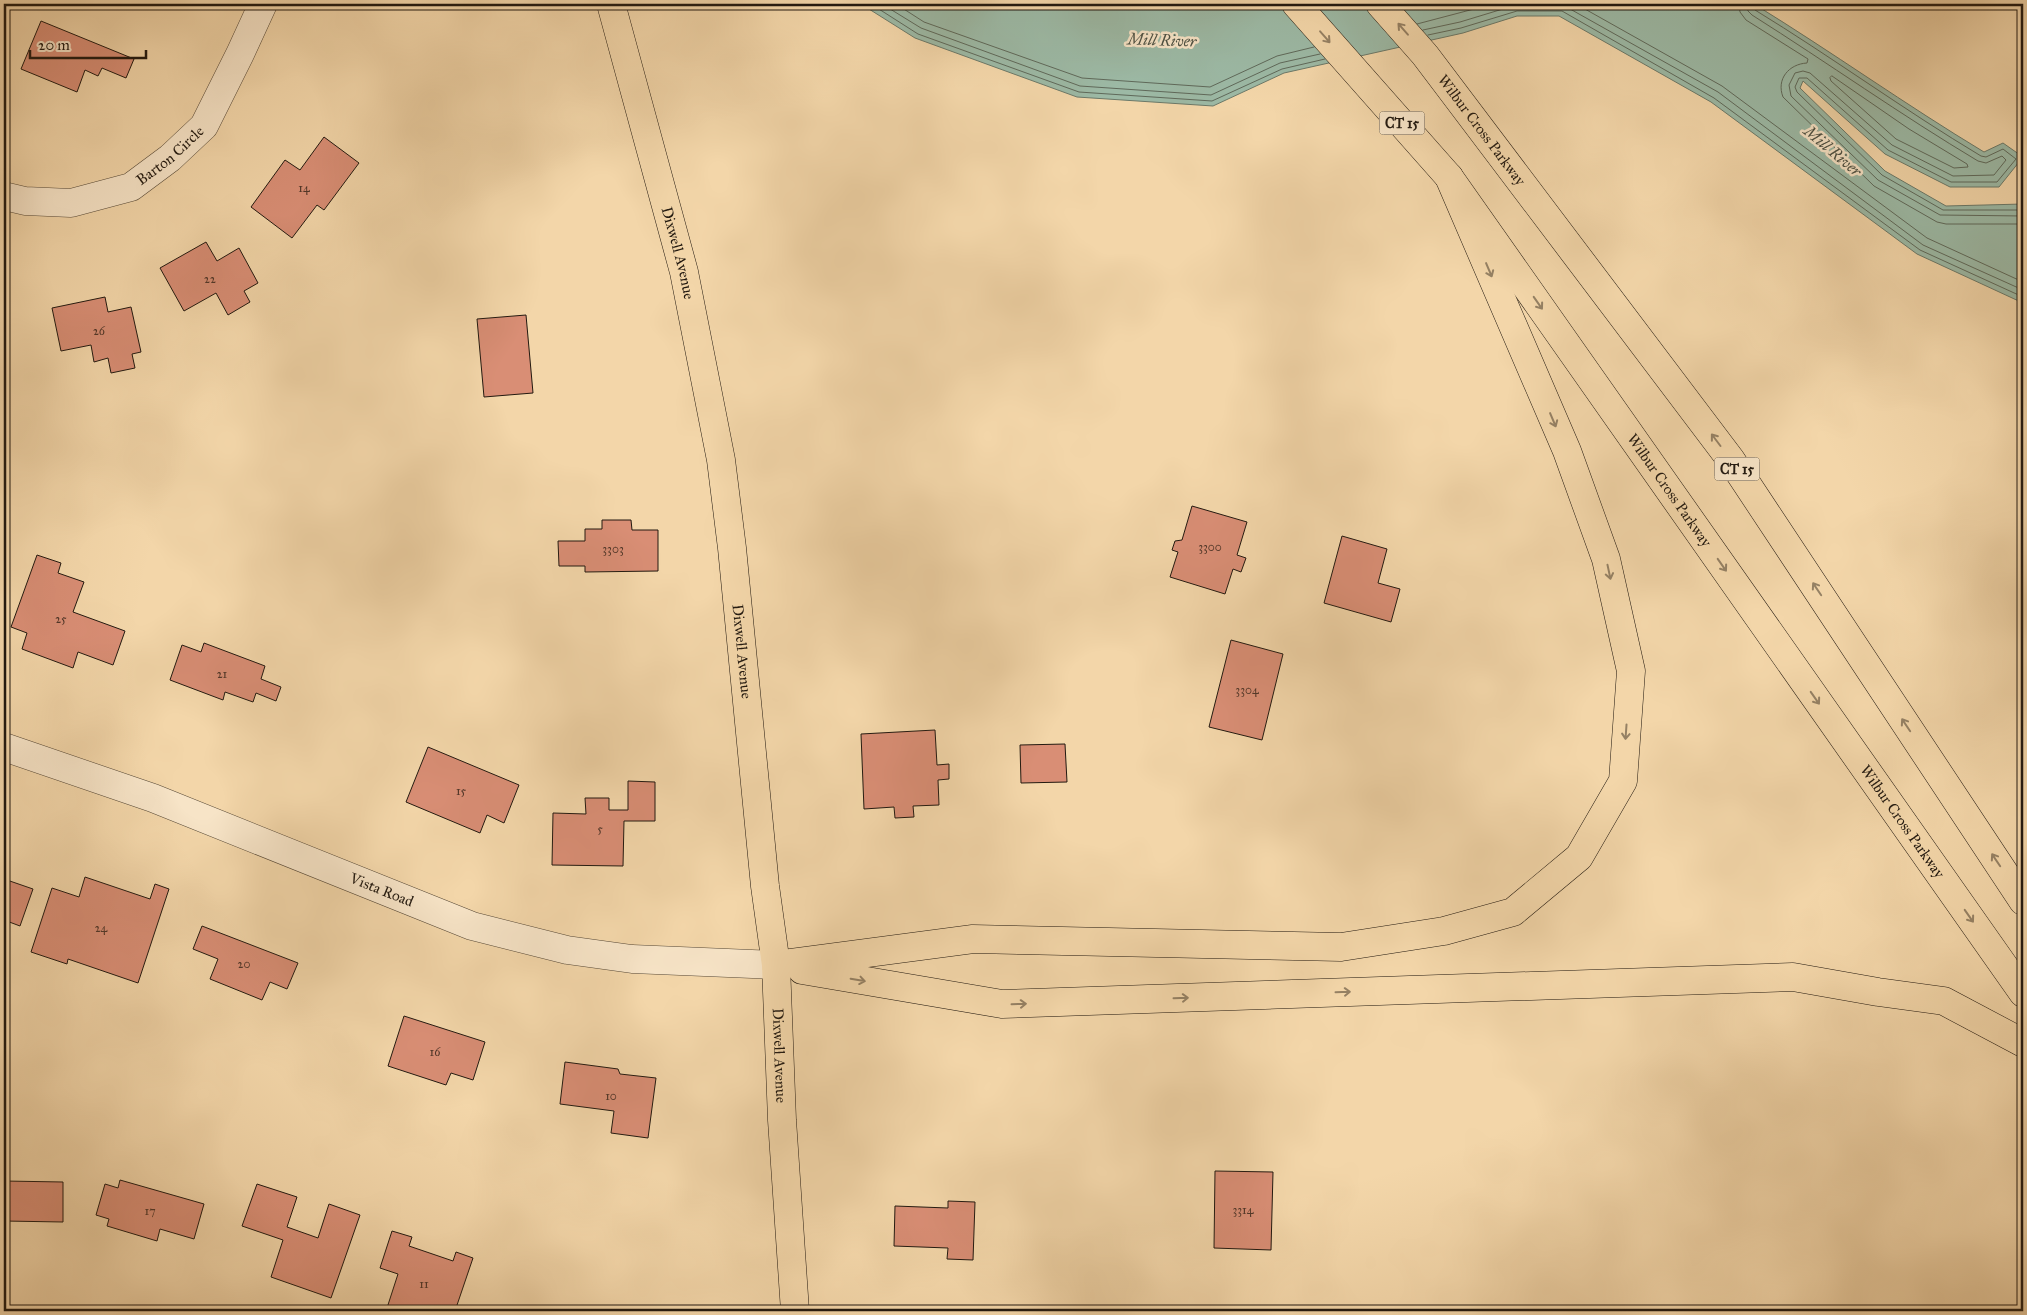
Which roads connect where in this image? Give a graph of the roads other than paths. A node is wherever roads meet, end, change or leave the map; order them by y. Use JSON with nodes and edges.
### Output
{"nodes":[{"id":1,"x":263,"y":4,"type":"edge"},
{"id":2,"x":611,"y":4,"type":"edge"},
{"id":3,"x":1296,"y":4,"type":"edge"},
{"id":4,"x":1380,"y":4,"type":"edge"},
{"id":5,"x":1449,"y":177,"type":"junction"},
{"id":6,"x":4,"y":196,"type":"edge"},
{"id":7,"x":4,"y":747,"type":"edge"},
{"id":8,"x":2023,"y":901,"type":"edge"},
{"id":9,"x":776,"y":966,"type":"junction"},
{"id":10,"x":2023,"y":993,"type":"edge"},
{"id":11,"x":2023,"y":1043,"type":"edge"},
{"id":12,"x":795,"y":1311,"type":"edge"}],
"edges":[{"from":1,"to":6,"type":"street","name":"Barton Circle"},
{"from":2,"to":9,"type":"main road","name":"Dixwell Avenue"},
{"from":3,"to":5,"type":"main road","name":"Wilbur Cross Parkway","number":"CT 15","one_way":true},
{"from":8,"to":4,"type":"main road","name":"Wilbur Cross Parkway","number":"CT 15","one_way":true},
{"from":5,"to":9,"type":"main road","one_way":true},
{"from":5,"to":10,"type":"main road","name":"Wilbur Cross Parkway","number":"CT 15","one_way":true},
{"from":7,"to":9,"type":"street","name":"Vista Road"},
{"from":9,"to":11,"type":"main road","one_way":true},
{"from":9,"to":12,"type":"main road","name":"Dixwell Avenue"}]}
